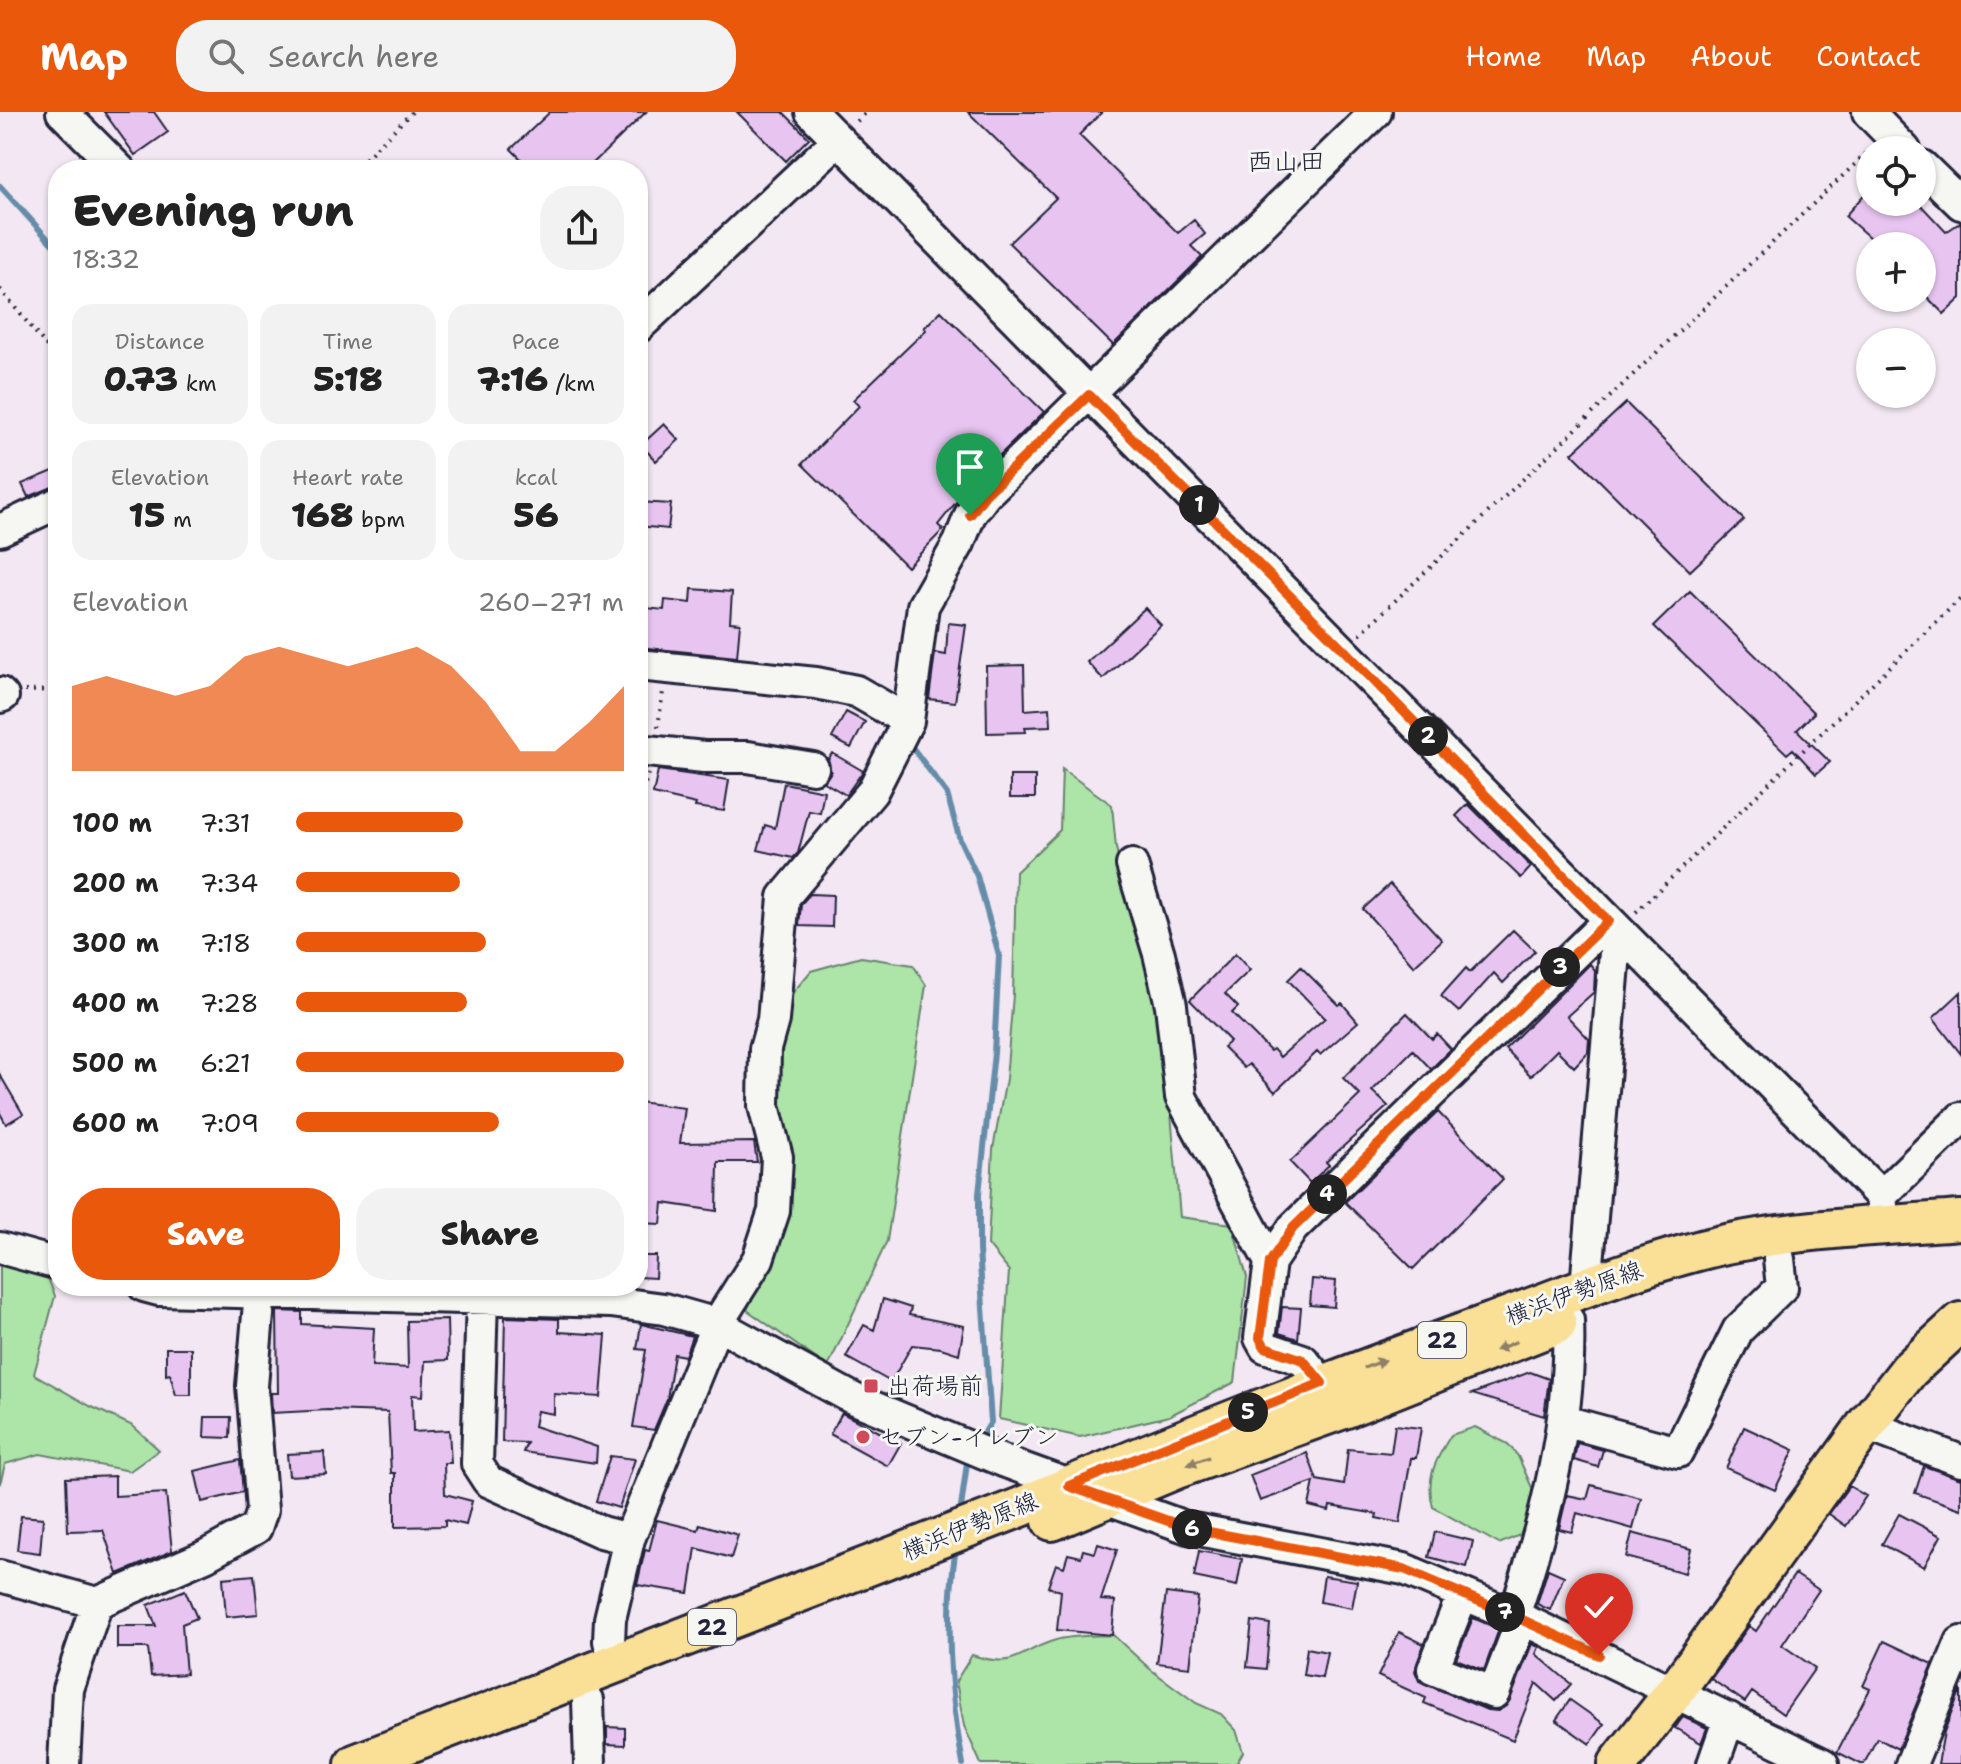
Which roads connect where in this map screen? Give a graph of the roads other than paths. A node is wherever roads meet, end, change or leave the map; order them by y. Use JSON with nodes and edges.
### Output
{"nodes":[{"id":1,"x":62,"y":112,"type":"edge"},
{"id":2,"x":811,"y":112,"type":"edge"},
{"id":3,"x":1376,"y":112,"type":"edge"},
{"id":4,"x":838,"y":140,"type":"junction"},
{"id":5,"x":110,"y":160,"type":"edge"},
{"id":6,"x":1936,"y":180,"type":"edge"},
{"id":7,"x":1961,"y":204,"type":"edge"},
{"id":8,"x":648,"y":318,"type":"edge"},
{"id":9,"x":1089,"y":395,"type":"junction"},
{"id":10,"x":48,"y":508,"type":"edge"},
{"id":11,"x":0,"y":530,"type":"edge"},
{"id":12,"x":648,"y":666,"type":"edge"},
{"id":13,"x":908,"y":721,"type":"junction"},
{"id":14,"x":648,"y":751,"type":"edge"},
{"id":15,"x":813,"y":768,"type":"dead end"},
{"id":16,"x":1132,"y":865,"type":"dead end"},
{"id":17,"x":1613,"y":926,"type":"junction"},
{"id":18,"x":1961,"y":1118,"type":"edge"},
{"id":19,"x":1882,"y":1210,"type":"junction"},
{"id":20,"x":1961,"y":1220,"type":"edge"},
{"id":21,"x":1961,"y":1247,"type":"edge"},
{"id":22,"x":0,"y":1248,"type":"edge"},
{"id":23,"x":1779,"y":1259,"type":"junction"},
{"id":24,"x":48,"y":1261,"type":"edge"},
{"id":25,"x":1270,"y":1262,"type":"junction"},
{"id":26,"x":1592,"y":1286,"type":"junction"},
{"id":27,"x":260,"y":1296,"type":"edge"},
{"id":28,"x":419,"y":1296,"type":"edge"},
{"id":29,"x":482,"y":1298,"type":"junction"},
{"id":30,"x":1568,"y":1320,"type":"junction"},
{"id":31,"x":1961,"y":1322,"type":"edge"},
{"id":32,"x":717,"y":1324,"type":"junction"},
{"id":33,"x":1322,"y":1383,"type":"junction"},
{"id":34,"x":1564,"y":1421,"type":"junction"},
{"id":35,"x":1866,"y":1425,"type":"junction"},
{"id":36,"x":1961,"y":1461,"type":"edge"},
{"id":37,"x":1069,"y":1486,"type":"junction"},
{"id":38,"x":1105,"y":1499,"type":"junction"},
{"id":39,"x":629,"y":1539,"type":"junction"},
{"id":40,"x":0,"y":1576,"type":"edge"},
{"id":41,"x":1463,"y":1594,"type":"junction"},
{"id":42,"x":97,"y":1603,"type":"junction"},
{"id":43,"x":1518,"y":1618,"type":"junction"},
{"id":44,"x":1961,"y":1642,"type":"edge"},
{"id":45,"x":615,"y":1665,"type":"junction"},
{"id":46,"x":1675,"y":1691,"type":"junction"},
{"id":47,"x":588,"y":1700,"type":"junction"},
{"id":48,"x":1729,"y":1718,"type":"junction"},
{"id":49,"x":64,"y":1764,"type":"edge"},
{"id":50,"x":355,"y":1764,"type":"edge"},
{"id":51,"x":423,"y":1764,"type":"edge"},
{"id":52,"x":590,"y":1764,"type":"edge"},
{"id":53,"x":1618,"y":1764,"type":"edge"},
{"id":54,"x":1713,"y":1764,"type":"edge"},
{"id":55,"x":1823,"y":1764,"type":"edge"},
{"id":56,"x":1911,"y":1764,"type":"edge"}],
"edges":[{"from":1,"to":5,"type":"street"},
{"from":2,"to":4,"type":"street"},
{"from":3,"to":9,"type":"street"},
{"from":4,"to":8,"type":"street"},
{"from":4,"to":9,"type":"street"},
{"from":6,"to":7,"type":"street"},
{"from":9,"to":13,"type":"street"},
{"from":9,"to":17,"type":"street"},
{"from":10,"to":11,"type":"street"},
{"from":12,"to":13,"type":"street"},
{"from":13,"to":32,"type":"street"},
{"from":14,"to":15,"type":"street"},
{"from":16,"to":25,"type":"street"},
{"from":17,"to":19,"type":"street"},
{"from":17,"to":25,"type":"street"},
{"from":17,"to":26,"type":"street"},
{"from":18,"to":19,"type":"street"},
{"from":19,"to":20,"type":"main road","name":"横浜伊勢原線","number":"22"},
{"from":19,"to":26,"type":"main road","name":"横浜伊勢原線","number":"22"},
{"from":21,"to":23,"type":"main road","name":"横浜伊勢原線","number":"22"},
{"from":22,"to":24,"type":"street"},
{"from":23,"to":30,"type":"main road","name":"横浜伊勢原線","number":"22"},
{"from":23,"to":34,"type":"street"},
{"from":25,"to":33,"type":"street"},
{"from":33,"to":26,"type":"main road","name":"横浜伊勢原線","number":"22","one_way":true},
{"from":27,"to":42,"type":"street"},
{"from":28,"to":29,"type":"street"},
{"from":29,"to":32,"type":"street"},
{"from":29,"to":39,"type":"street"},
{"from":30,"to":34,"type":"street"},
{"from":30,"to":38,"type":"main road","name":"横浜伊勢原線","number":"22","one_way":true},
{"from":31,"to":35,"type":"main road"},
{"from":32,"to":37,"type":"street"},
{"from":32,"to":39,"type":"street"},
{"from":33,"to":37,"type":"main road","name":"横浜伊勢原線","number":"22"},
{"from":34,"to":43,"type":"street"},
{"from":35,"to":36,"type":"street"},
{"from":35,"to":46,"type":"main road"},
{"from":37,"to":38,"type":"street"},
{"from":37,"to":45,"type":"main road","name":"横浜伊勢原線","number":"22"},
{"from":38,"to":41,"type":"street"},
{"from":38,"to":47,"type":"main road","name":"横浜伊勢原線","number":"22"},
{"from":39,"to":45,"type":"street"},
{"from":40,"to":42,"type":"street"},
{"from":41,"to":43,"type":"street"},
{"from":41,"to":43,"type":"street"},
{"from":42,"to":49,"type":"street"},
{"from":43,"to":46,"type":"street"},
{"from":44,"to":56,"type":"street"},
{"from":45,"to":50,"type":"main road","name":"横浜伊勢原線","number":"22"},
{"from":46,"to":48,"type":"street"},
{"from":46,"to":53,"type":"main road"},
{"from":47,"to":51,"type":"main road","name":"横浜伊勢原線","number":"22"},
{"from":47,"to":52,"type":"street"},
{"from":48,"to":54,"type":"street"},
{"from":48,"to":55,"type":"street"}]}
